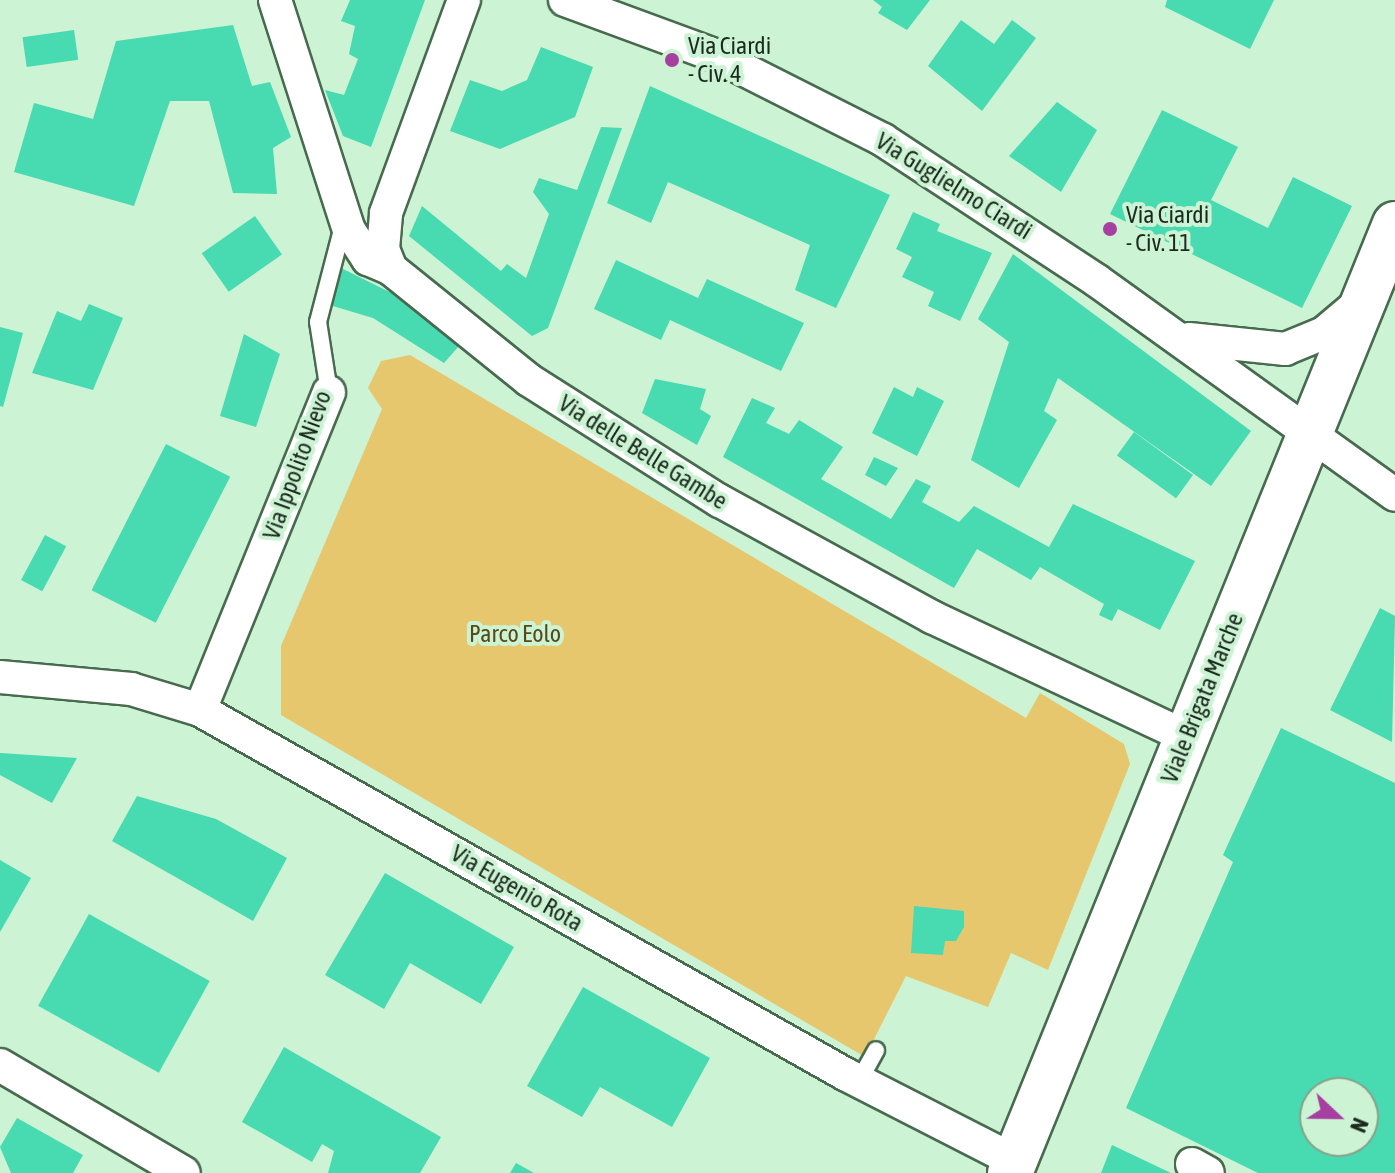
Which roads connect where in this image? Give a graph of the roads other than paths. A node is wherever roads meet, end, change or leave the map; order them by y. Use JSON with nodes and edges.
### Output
{"nodes":[{"id":1,"x":275,"y":0,"type":"edge"},
{"id":2,"x":464,"y":0,"type":"edge"},
{"id":3,"x":565,"y":0,"type":"edge"},
{"id":4,"x":346,"y":213,"type":"junction"},
{"id":5,"x":386,"y":213,"type":"junction"},
{"id":6,"x":1395,"y":224,"type":"edge"},
{"id":7,"x":391,"y":269,"type":"junction"},
{"id":8,"x":1365,"y":299,"type":"junction"},
{"id":9,"x":1180,"y":338,"type":"junction"},
{"id":10,"x":329,"y":392,"type":"joint"},
{"id":11,"x":1311,"y":431,"type":"junction"},
{"id":12,"x":1395,"y":495,"type":"edge"},
{"id":13,"x":0,"y":677,"type":"edge"},
{"id":14,"x":200,"y":710,"type":"junction"},
{"id":15,"x":1187,"y":737,"type":"junction"},
{"id":16,"x":876,"y":1050,"type":"dead end"},
{"id":17,"x":0,"y":1065,"type":"edge"},
{"id":18,"x":859,"y":1081,"type":"junction"},
{"id":19,"x":1012,"y":1167,"type":"edge"},
{"id":20,"x":184,"y":1173,"type":"edge"}],
"edges":[{"from":1,"to":4,"type":"street","name":"Via delle Belle Gambe"},
{"from":2,"to":5,"type":"street"},
{"from":3,"to":9,"type":"street","name":"Via Guglielmo Ciardi"},
{"from":4,"to":5,"type":"street"},
{"from":4,"to":7,"type":"street","name":"Via delle Belle Gambe"},
{"from":4,"to":10,"type":"lane","name":"Via Ippolito Nievo"},
{"from":5,"to":7,"type":"street"},
{"from":6,"to":8,"type":"street","name":"Viale Brigata Marche"},
{"from":7,"to":15,"type":"street","name":"Via delle Belle Gambe"},
{"from":8,"to":9,"type":"street"},
{"from":8,"to":11,"type":"street","name":"Viale Brigata Marche"},
{"from":9,"to":11,"type":"street","name":"Via Guglielmo Ciardi"},
{"from":10,"to":14,"type":"street","name":"Via Ippolito Nievo"},
{"from":11,"to":12,"type":"street","name":"Via Guglielmo Ciardi"},
{"from":11,"to":15,"type":"street","name":"Viale Brigata Marche"},
{"from":13,"to":14,"type":"street","name":"Via Eugenio Rota"},
{"from":14,"to":18,"type":"street","name":"Via Eugenio Rota"},
{"from":15,"to":19,"type":"street","name":"Viale Brigata Marche"},
{"from":16,"to":18,"type":"lane"},
{"from":17,"to":20,"type":"street"},
{"from":18,"to":19,"type":"street","name":"Via Eugenio Rota"}]}
